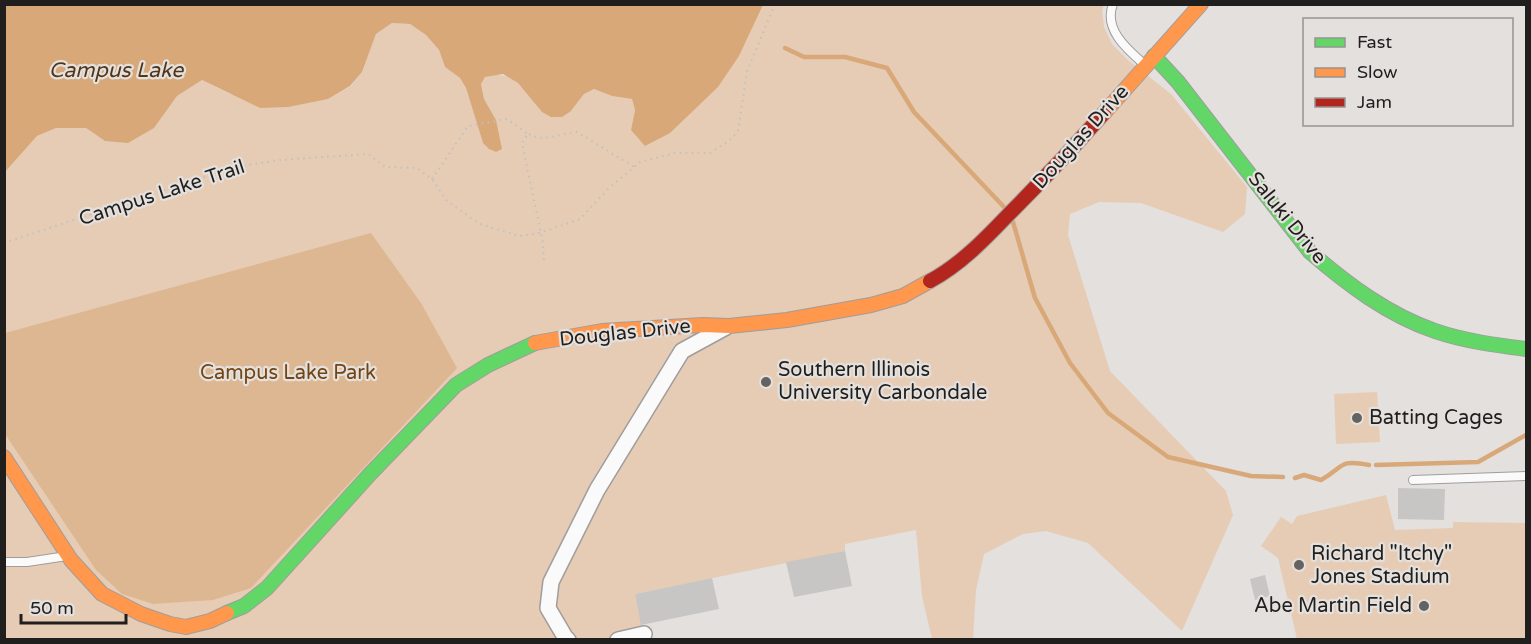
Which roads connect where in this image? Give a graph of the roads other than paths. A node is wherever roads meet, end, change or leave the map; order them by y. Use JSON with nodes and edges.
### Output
{"nodes":[{"id":1,"x":1113,"y":4,"type":"edge"},
{"id":2,"x":1201,"y":4,"type":"edge"},
{"id":3,"x":1150,"y":61,"type":"junction"},
{"id":4,"x":729,"y":326,"type":"junction"},
{"id":5,"x":1527,"y":350,"type":"edge"},
{"id":6,"x":4,"y":457,"type":"edge"},
{"id":7,"x":1527,"y":476,"type":"edge"},
{"id":8,"x":1413,"y":480,"type":"dead end"},
{"id":9,"x":68,"y":556,"type":"junction"},
{"id":10,"x":4,"y":562,"type":"edge"},
{"id":11,"x":187,"y":633,"type":"edge"},
{"id":12,"x":644,"y":634,"type":"dead end"},
{"id":13,"x":568,"y":639,"type":"edge"},
{"id":14,"x":618,"y":639,"type":"edge"}],
"edges":[{"from":1,"to":3,"type":"lane"},
{"from":2,"to":3,"type":"street","name":"Douglas Drive"},
{"from":3,"to":4,"type":"street","name":"Douglas Drive"},
{"from":3,"to":5,"type":"street","name":"Saluki Drive"},
{"from":4,"to":11,"type":"street","name":"Douglas Drive"},
{"from":4,"to":13,"type":"street"},
{"from":6,"to":9,"type":"street","name":"Douglas Drive"},
{"from":7,"to":8,"type":"lane"},
{"from":9,"to":10,"type":"lane"},
{"from":9,"to":11,"type":"street","name":"Douglas Drive"},
{"from":12,"to":14,"type":"street"}]}
